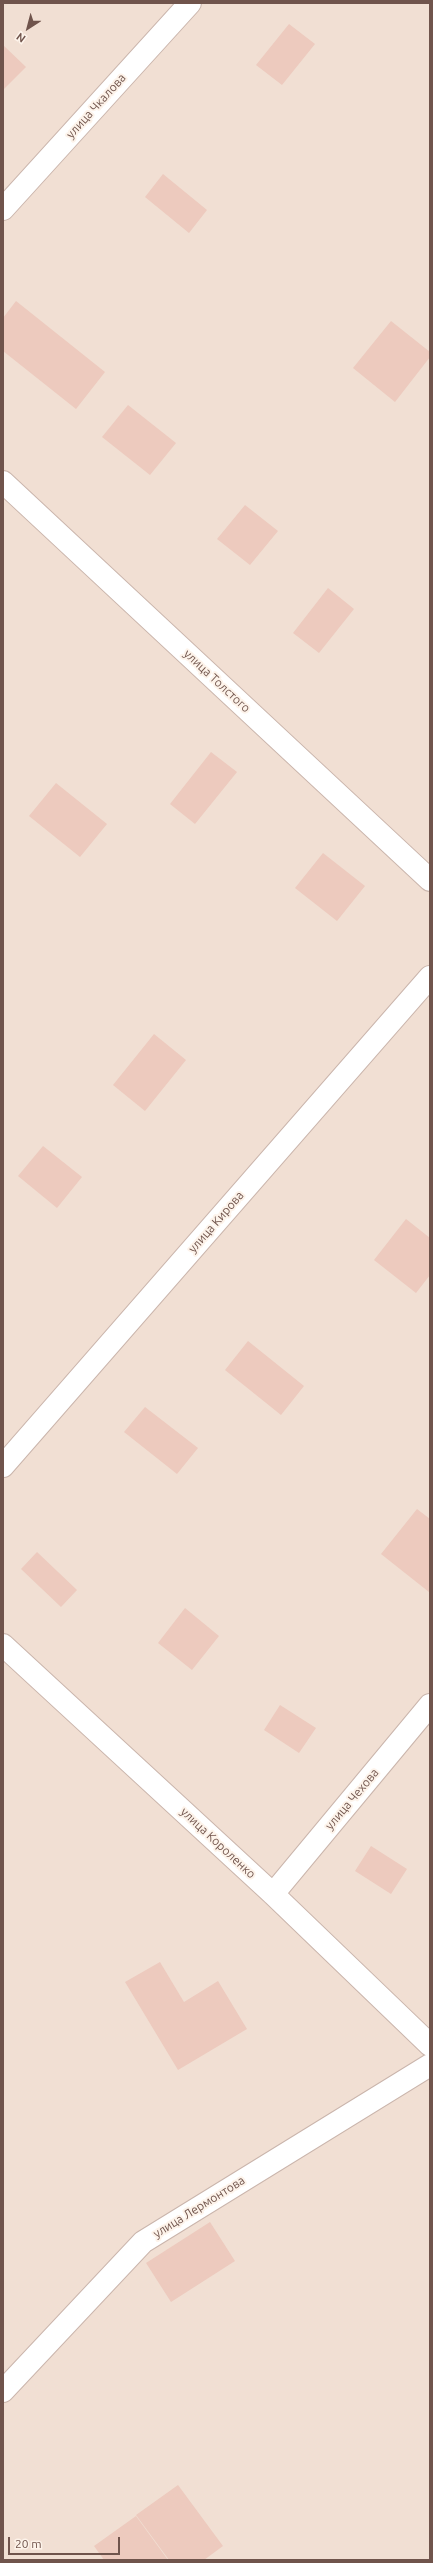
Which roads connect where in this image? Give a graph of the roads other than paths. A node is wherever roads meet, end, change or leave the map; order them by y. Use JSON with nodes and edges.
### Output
{"nodes":[{"id":1,"x":190,"y":3,"type":"edge"},
{"id":2,"x":3,"y":209,"type":"edge"},
{"id":3,"x":3,"y":482,"type":"edge"},
{"id":4,"x":430,"y":880,"type":"edge"},
{"id":5,"x":430,"y":977,"type":"edge"},
{"id":6,"x":3,"y":1466,"type":"edge"},
{"id":7,"x":3,"y":1645,"type":"edge"},
{"id":8,"x":430,"y":1705,"type":"edge"},
{"id":9,"x":273,"y":1894,"type":"junction"},
{"id":10,"x":430,"y":2045,"type":"edge"},
{"id":11,"x":430,"y":2065,"type":"edge"},
{"id":12,"x":3,"y":2391,"type":"edge"}],
"edges":[{"from":1,"to":2,"type":"street","name":"улица Чкалова"},
{"from":3,"to":4,"type":"street","name":"улица Толстого"},
{"from":5,"to":6,"type":"street","name":"улица Кирова"},
{"from":7,"to":9,"type":"street","name":"улица Короленко"},
{"from":8,"to":9,"type":"street","name":"улица Чехова"},
{"from":9,"to":10,"type":"street","name":"улица Короленко"},
{"from":11,"to":12,"type":"street","name":"улица Лермонтова"}]}
